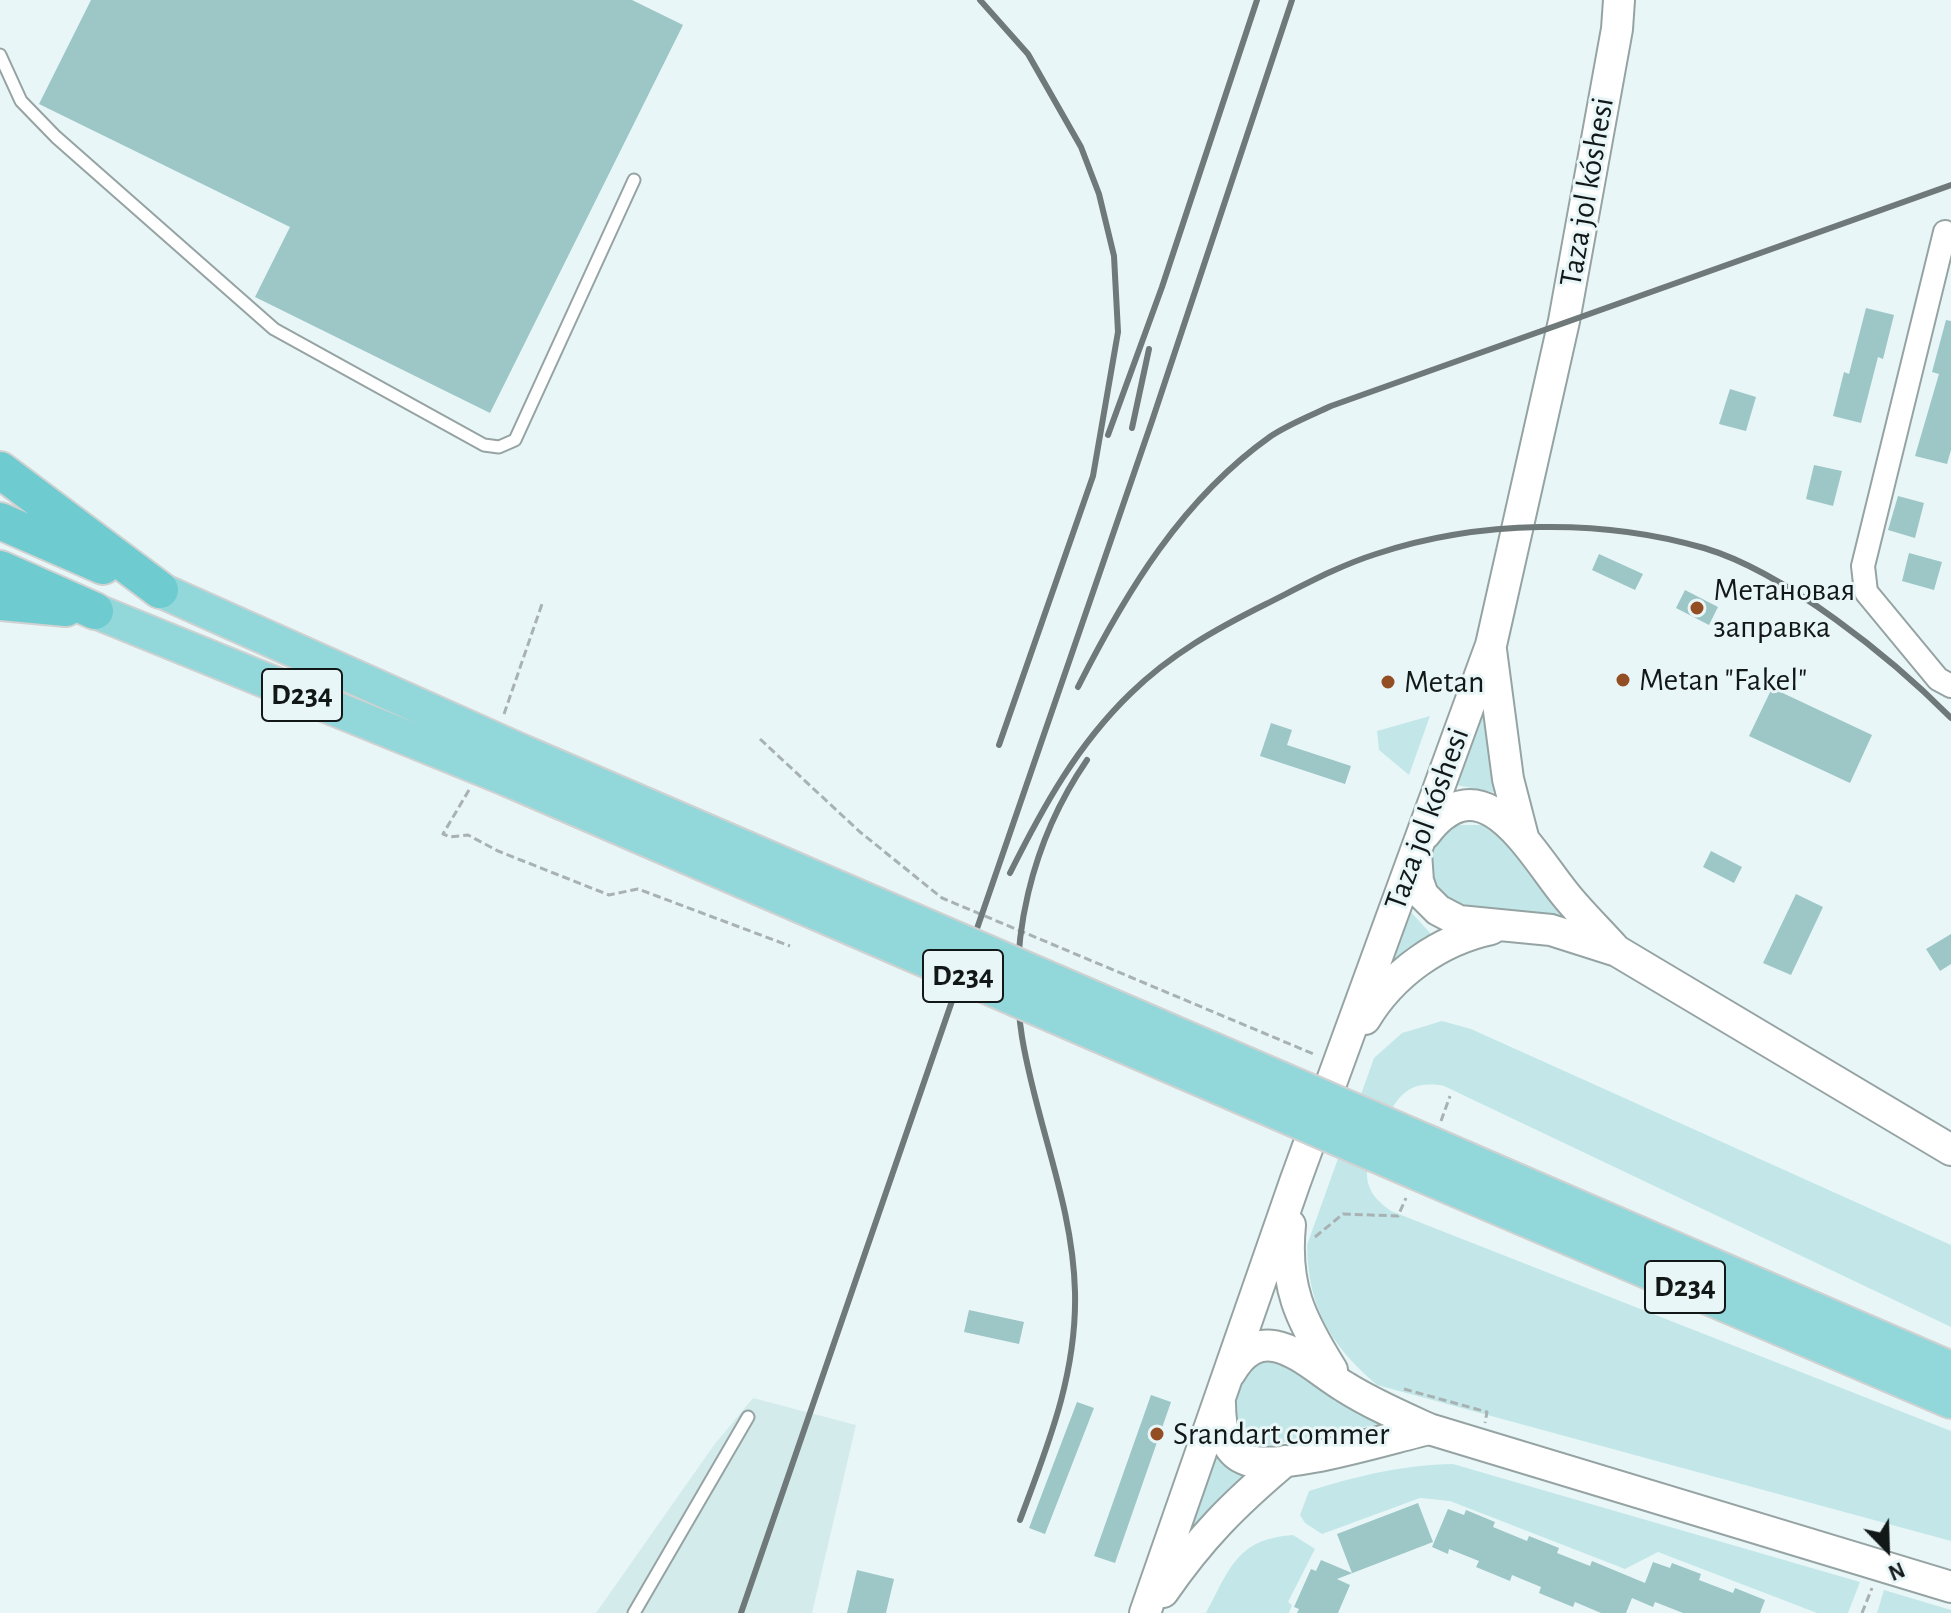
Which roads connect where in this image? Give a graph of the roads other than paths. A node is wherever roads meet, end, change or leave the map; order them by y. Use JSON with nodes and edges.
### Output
{"nodes":[{"id":1,"x":1619,"y":0,"type":"edge"},
{"id":2,"x":0,"y":55,"type":"edge"},
{"id":3,"x":634,"y":180,"type":"dead end"},
{"id":4,"x":1945,"y":232,"type":"dead end"},
{"id":5,"x":0,"y":470,"type":"edge"},
{"id":6,"x":0,"y":521,"type":"edge"},
{"id":7,"x":0,"y":569,"type":"edge"},
{"id":8,"x":160,"y":590,"type":"junction"},
{"id":9,"x":0,"y":602,"type":"edge"},
{"id":10,"x":95,"y":611,"type":"junction"},
{"id":11,"x":1491,"y":645,"type":"junction"},
{"id":12,"x":1951,"y":686,"type":"edge"},
{"id":13,"x":515,"y":765,"type":"junction"},
{"id":14,"x":1523,"y":837,"type":"junction"},
{"id":15,"x":1418,"y":845,"type":"junction"},
{"id":16,"x":1508,"y":925,"type":"junction"},
{"id":17,"x":1617,"y":951,"type":"junction"},
{"id":18,"x":1330,"y":1055,"type":"junction"},
{"id":19,"x":1951,"y":1150,"type":"edge"},
{"id":20,"x":1425,"y":1158,"type":"junction"},
{"id":21,"x":1295,"y":1182,"type":"junction"},
{"id":22,"x":1951,"y":1369,"type":"edge"},
{"id":23,"x":1341,"y":1385,"type":"junction"},
{"id":24,"x":1222,"y":1390,"type":"junction"},
{"id":25,"x":1951,"y":1401,"type":"edge"},
{"id":26,"x":748,"y":1417,"type":"dead end"},
{"id":27,"x":1429,"y":1429,"type":"junction"},
{"id":28,"x":1285,"y":1461,"type":"junction"},
{"id":29,"x":1951,"y":1587,"type":"edge"},
{"id":30,"x":634,"y":1613,"type":"edge"},
{"id":31,"x":1147,"y":1613,"type":"edge"}],
"edges":[{"from":1,"to":11,"type":"main road","name":"Taza jol kóshesi"},
{"from":2,"to":3,"type":"lane"},
{"from":4,"to":12,"type":"street"},
{"from":5,"to":8,"type":"highway"},
{"from":6,"to":8,"type":"highway"},
{"from":7,"to":10,"type":"highway"},
{"from":8,"to":13,"type":"main road","number":"D234"},
{"from":9,"to":10,"type":"highway"},
{"from":10,"to":13,"type":"main road","number":"D234"},
{"from":11,"to":14,"type":"main road"},
{"from":11,"to":15,"type":"main road","name":"Taza jol kóshesi"},
{"from":13,"to":20,"type":"main road","number":"D234","bridge":true},
{"from":14,"to":15,"type":"main road"},
{"from":14,"to":17,"type":"main road"},
{"from":15,"to":16,"type":"main road"},
{"from":15,"to":18,"type":"main road","name":"Taza jol kóshesi"},
{"from":16,"to":17,"type":"main road"},
{"from":16,"to":18,"type":"main road"},
{"from":17,"to":19,"type":"main road"},
{"from":18,"to":21,"type":"main road","name":"Taza jol kóshesi"},
{"from":20,"to":22,"type":"main road","number":"D234"},
{"from":20,"to":25,"type":"main road","number":"D234"},
{"from":21,"to":23,"type":"main road"},
{"from":21,"to":24,"type":"main road","name":"Taza jol kóshesi"},
{"from":23,"to":24,"type":"main road"},
{"from":23,"to":27,"type":"main road"},
{"from":24,"to":28,"type":"main road"},
{"from":24,"to":31,"type":"main road","name":"Taza jol kóshesi"},
{"from":26,"to":30,"type":"lane"},
{"from":27,"to":28,"type":"main road"},
{"from":27,"to":29,"type":"main road"},
{"from":28,"to":31,"type":"main road"}]}
